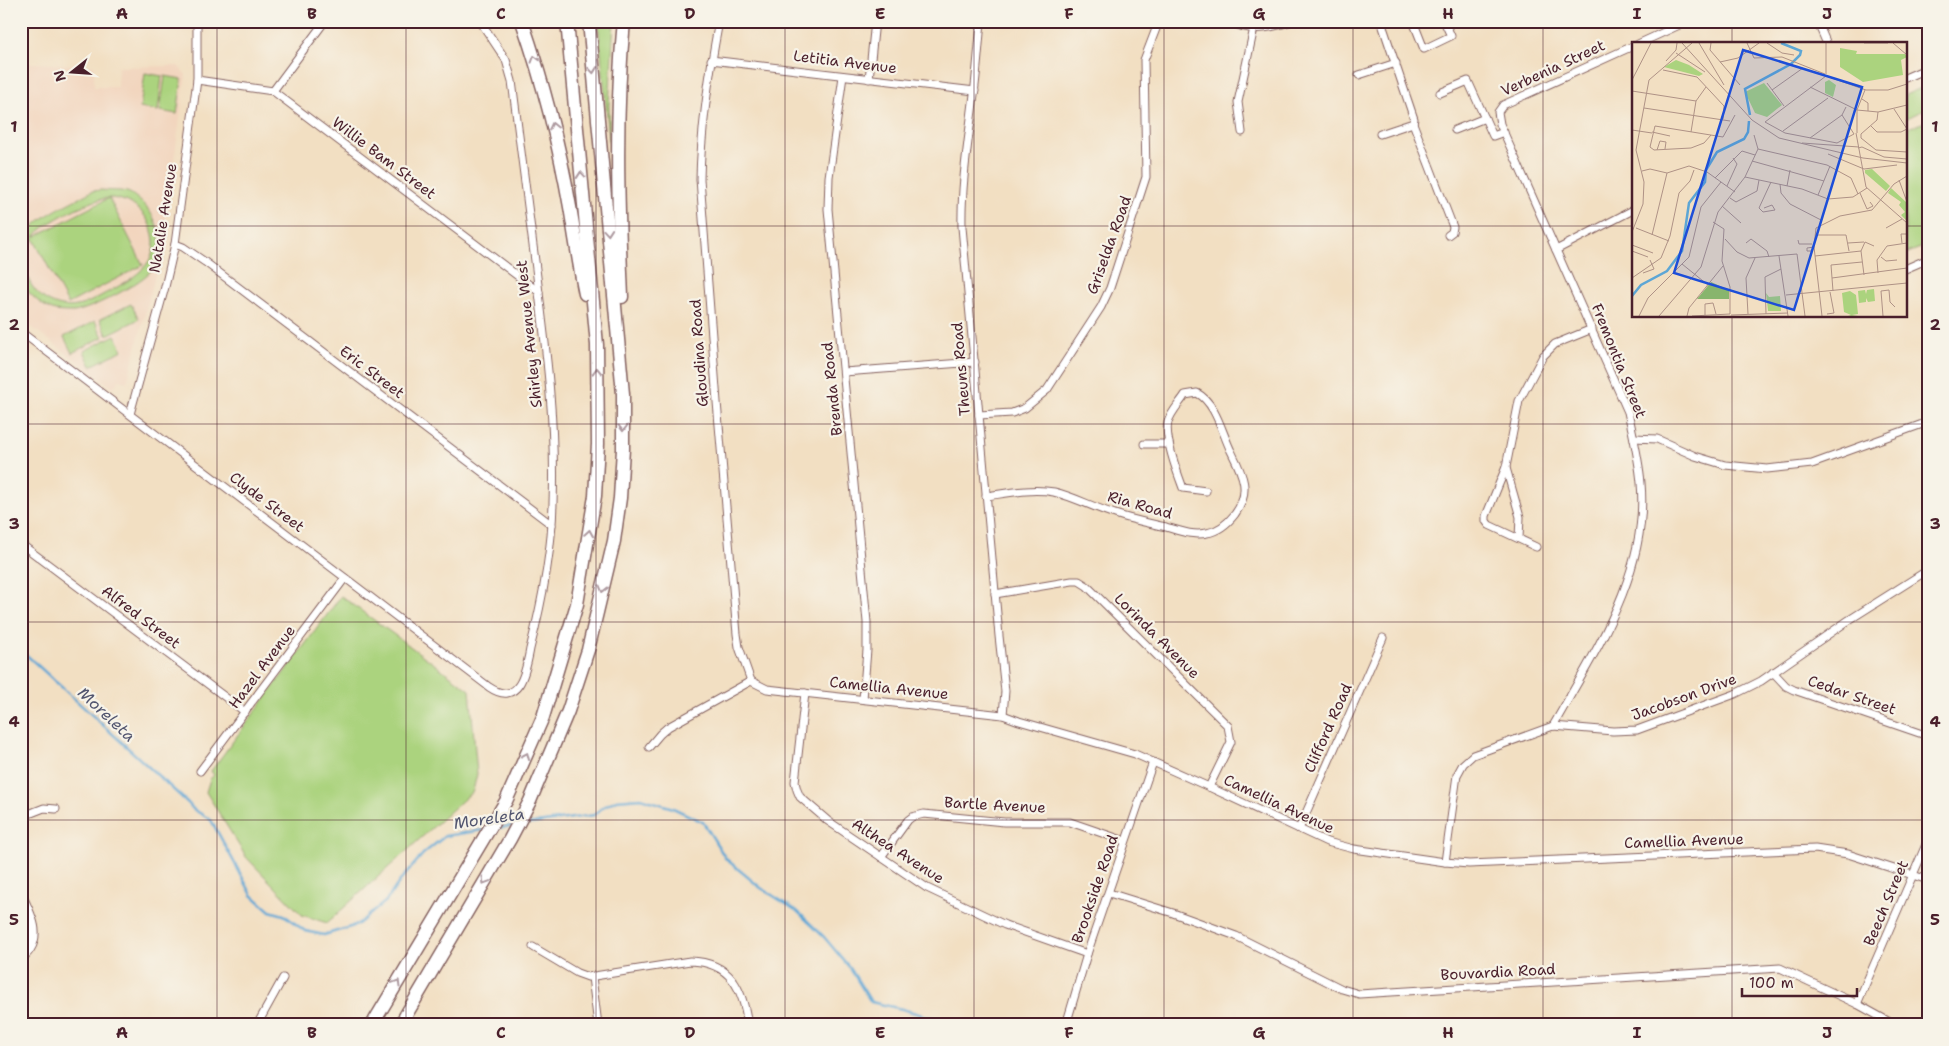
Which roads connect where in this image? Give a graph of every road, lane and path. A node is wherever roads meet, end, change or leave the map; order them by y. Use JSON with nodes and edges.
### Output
{"nodes":[{"id":1,"x":197,"y":21,"type":"edge"},
{"id":2,"x":325,"y":21,"type":"edge"},
{"id":3,"x":480,"y":21,"type":"edge"},
{"id":4,"x":522,"y":21,"type":"edge"},
{"id":5,"x":567,"y":21,"type":"edge"},
{"id":6,"x":589,"y":21,"type":"edge"},
{"id":7,"x":624,"y":21,"type":"edge"},
{"id":8,"x":719,"y":21,"type":"edge"},
{"id":9,"x":875,"y":21,"type":"edge"},
{"id":10,"x":981,"y":21,"type":"edge"},
{"id":11,"x":1159,"y":21,"type":"edge"},
{"id":12,"x":1232,"y":21,"type":"edge"},
{"id":13,"x":1289,"y":21,"type":"edge"},
{"id":14,"x":1382,"y":21,"type":"edge"},
{"id":15,"x":1413,"y":21,"type":"edge"},
{"id":16,"x":1444,"y":21,"type":"edge"},
{"id":17,"x":1688,"y":21,"type":"edge"},
{"id":18,"x":1817,"y":21,"type":"edge"},
{"id":19,"x":1254,"y":28,"type":"junction"},
{"id":20,"x":1642,"y":42,"type":"edge"},
{"id":21,"x":1826,"y":42,"type":"edge"},
{"id":22,"x":1632,"y":46,"type":"edge"},
{"id":23,"x":712,"y":60,"type":"junction"},
{"id":24,"x":1396,"y":63,"type":"junction"},
{"id":25,"x":1928,"y":68,"type":"edge"},
{"id":26,"x":1360,"y":75,"type":"dead end"},
{"id":27,"x":843,"y":76,"type":"junction"},
{"id":28,"x":1906,"y":78,"type":"edge"},
{"id":29,"x":869,"y":79,"type":"junction"},
{"id":30,"x":197,"y":80,"type":"junction"},
{"id":31,"x":273,"y":91,"type":"junction"},
{"id":32,"x":975,"y":91,"type":"junction"},
{"id":33,"x":1440,"y":93,"type":"dead end"},
{"id":34,"x":1485,"y":118,"type":"junction"},
{"id":35,"x":1413,"y":123,"type":"junction"},
{"id":36,"x":1500,"y":124,"type":"joint"},
{"id":37,"x":1454,"y":130,"type":"dead end"},
{"id":38,"x":1242,"y":132,"type":"dead end"},
{"id":39,"x":1504,"y":132,"type":"junction"},
{"id":40,"x":1380,"y":134,"type":"dead end"},
{"id":41,"x":1632,"y":211,"type":"edge"},
{"id":42,"x":1448,"y":235,"type":"dead end"},
{"id":43,"x":174,"y":244,"type":"junction"},
{"id":44,"x":1556,"y":250,"type":"junction"},
{"id":45,"x":1928,"y":259,"type":"edge"},
{"id":46,"x":1906,"y":269,"type":"edge"},
{"id":47,"x":540,"y":292,"type":"junction"},
{"id":48,"x":1592,"y":329,"type":"junction"},
{"id":49,"x":21,"y":332,"type":"edge"},
{"id":50,"x":597,"y":346,"type":"junction"},
{"id":51,"x":975,"y":362,"type":"junction"},
{"id":52,"x":844,"y":372,"type":"junction"},
{"id":53,"x":623,"y":394,"type":"junction"},
{"id":54,"x":130,"y":414,"type":"junction"},
{"id":55,"x":979,"y":415,"type":"junction"},
{"id":56,"x":1928,"y":422,"type":"edge"},
{"id":57,"x":1634,"y":438,"type":"junction"},
{"id":58,"x":1144,"y":444,"type":"dead end"},
{"id":59,"x":1170,"y":444,"type":"junction"},
{"id":60,"x":1506,"y":467,"type":"junction"},
{"id":61,"x":1206,"y":491,"type":"dead end"},
{"id":62,"x":986,"y":496,"type":"junction"},
{"id":63,"x":552,"y":525,"type":"junction"},
{"id":64,"x":1519,"y":538,"type":"junction"},
{"id":65,"x":21,"y":544,"type":"edge"},
{"id":66,"x":1536,"y":546,"type":"dead end"},
{"id":67,"x":1928,"y":570,"type":"edge"},
{"id":68,"x":345,"y":578,"type":"junction"},
{"id":69,"x":996,"y":594,"type":"junction"},
{"id":70,"x":1383,"y":638,"type":"dead end"},
{"id":71,"x":1772,"y":672,"type":"junction"},
{"id":72,"x":751,"y":681,"type":"junction"},
{"id":73,"x":497,"y":692,"type":"joint"},
{"id":74,"x":805,"y":693,"type":"junction"},
{"id":75,"x":863,"y":699,"type":"junction"},
{"id":76,"x":245,"y":712,"type":"junction"},
{"id":77,"x":1004,"y":715,"type":"junction"},
{"id":78,"x":1553,"y":726,"type":"junction"},
{"id":79,"x":1928,"y":736,"type":"edge"},
{"id":80,"x":649,"y":747,"type":"dead end"},
{"id":81,"x":1153,"y":762,"type":"junction"},
{"id":82,"x":200,"y":771,"type":"dead end"},
{"id":83,"x":1209,"y":787,"type":"junction"},
{"id":84,"x":56,"y":809,"type":"dead end"},
{"id":85,"x":21,"y":817,"type":"edge"},
{"id":86,"x":1299,"y":829,"type":"junction"},
{"id":87,"x":1928,"y":840,"type":"edge"},
{"id":88,"x":1126,"y":841,"type":"junction"},
{"id":89,"x":881,"y":857,"type":"junction"},
{"id":90,"x":1445,"y":862,"type":"junction"},
{"id":91,"x":1913,"y":875,"type":"junction"},
{"id":92,"x":1928,"y":880,"type":"edge"},
{"id":93,"x":1109,"y":894,"type":"junction"},
{"id":94,"x":21,"y":895,"type":"edge"},
{"id":95,"x":21,"y":902,"type":"edge"},
{"id":96,"x":533,"y":946,"type":"dead end"},
{"id":97,"x":1087,"y":954,"type":"junction"},
{"id":98,"x":22,"y":955,"type":"edge"},
{"id":99,"x":592,"y":976,"type":"junction"},
{"id":100,"x":284,"y":978,"type":"dead end"},
{"id":101,"x":1857,"y":1004,"type":"junction"},
{"id":102,"x":257,"y":1025,"type":"edge"},
{"id":103,"x":372,"y":1025,"type":"edge"},
{"id":104,"x":400,"y":1025,"type":"edge"},
{"id":105,"x":598,"y":1025,"type":"edge"},
{"id":106,"x":748,"y":1025,"type":"edge"},
{"id":107,"x":1066,"y":1025,"type":"edge"},
{"id":108,"x":1895,"y":1025,"type":"edge"}],
"edges":[{"from":1,"to":30,"type":"street","name":"Natalie Avenue"},
{"from":2,"to":31,"type":"street"},
{"from":3,"to":47,"type":"street","name":"Shirley Avenue West"},
{"from":50,"to":4,"type":"highway","one_way":true},
{"from":50,"to":5,"type":"highway","one_way":true},
{"from":6,"to":53,"type":"highway","one_way":true},
{"from":7,"to":53,"type":"highway"},
{"from":8,"to":23,"type":"street","name":"Gloudina Road"},
{"from":9,"to":29,"type":"street"},
{"from":10,"to":32,"type":"street","name":"Theuns Road"},
{"from":11,"to":55,"type":"street","name":"Griselda Road"},
{"from":12,"to":19,"type":"street"},
{"from":13,"to":19,"type":"street"},
{"from":14,"to":24,"type":"street"},
{"from":15,"to":16,"type":"street"},
{"from":17,"to":20,"type":"street"},
{"from":18,"to":21,"type":"street"},
{"from":19,"to":38,"type":"street"},
{"from":22,"to":36,"type":"street","name":"Verbenia Street"},
{"from":23,"to":27,"type":"street","name":"Letitia Avenue"},
{"from":23,"to":72,"type":"street","name":"Gloudina Road"},
{"from":24,"to":26,"type":"street"},
{"from":24,"to":35,"type":"street"},
{"from":25,"to":28,"type":"street"},
{"from":27,"to":29,"type":"street","name":"Letitia Avenue"},
{"from":27,"to":52,"type":"street","name":"Brenda Road"},
{"from":29,"to":32,"type":"street","name":"Letitia Avenue"},
{"from":30,"to":31,"type":"street","name":"Willie Bam Street"},
{"from":30,"to":43,"type":"street","name":"Natalie Avenue"},
{"from":31,"to":47,"type":"street","name":"Willie Bam Street"},
{"from":32,"to":51,"type":"street","name":"Theuns Road"},
{"from":33,"to":34,"type":"street"},
{"from":34,"to":37,"type":"street"},
{"from":34,"to":39,"type":"street"},
{"from":35,"to":40,"type":"street"},
{"from":35,"to":42,"type":"street"},
{"from":36,"to":39,"type":"street","name":"Fremontia Street"},
{"from":39,"to":44,"type":"street","name":"Fremontia Street"},
{"from":41,"to":44,"type":"street"},
{"from":43,"to":54,"type":"street","name":"Natalie Avenue"},
{"from":43,"to":63,"type":"street","name":"Eric Street"},
{"from":44,"to":48,"type":"street","name":"Fremontia Street"},
{"from":45,"to":46,"type":"street"},
{"from":47,"to":63,"type":"street","name":"Shirley Avenue West"},
{"from":48,"to":57,"type":"street","name":"Fremontia Street"},
{"from":48,"to":60,"type":"street"},
{"from":49,"to":54,"type":"street","name":"Clyde Street"},
{"from":103,"to":50,"type":"highway","one_way":true},
{"from":51,"to":52,"type":"street"},
{"from":51,"to":55,"type":"street","name":"Theuns Road"},
{"from":52,"to":75,"type":"street","name":"Brenda Road"},
{"from":53,"to":104,"type":"highway","one_way":true},
{"from":54,"to":68,"type":"street","name":"Clyde Street"},
{"from":55,"to":62,"type":"street","name":"Theuns Road"},
{"from":56,"to":57,"type":"street"},
{"from":57,"to":78,"type":"street","name":"Fremontia Street"},
{"from":58,"to":59,"type":"street"},
{"from":59,"to":61,"type":"street"},
{"from":59,"to":62,"type":"street","name":"Ria Road"},
{"from":60,"to":64,"type":"street"},
{"from":60,"to":64,"type":"street"},
{"from":62,"to":69,"type":"street","name":"Theuns Road"},
{"from":63,"to":73,"type":"street","name":"Shirley Avenue West"},
{"from":64,"to":66,"type":"street"},
{"from":65,"to":76,"type":"street","name":"Alfred Street"},
{"from":67,"to":71,"type":"street","name":"Jacobson Drive"},
{"from":68,"to":73,"type":"street","name":"Clyde Street"},
{"from":68,"to":76,"type":"street","name":"Hazel Avenue"},
{"from":69,"to":77,"type":"street","name":"Theuns Road"},
{"from":69,"to":83,"type":"street","name":"Lorinda Avenue"},
{"from":70,"to":86,"type":"street","name":"Clifford Road"},
{"from":71,"to":78,"type":"street","name":"Jacobson Drive"},
{"from":71,"to":79,"type":"street","name":"Cedar Street"},
{"from":72,"to":74,"type":"street","name":"Camellia Avenue"},
{"from":72,"to":80,"type":"street"},
{"from":74,"to":75,"type":"street","name":"Camellia Avenue"},
{"from":74,"to":89,"type":"street","name":"Althea Avenue"},
{"from":75,"to":77,"type":"street","name":"Camellia Avenue"},
{"from":76,"to":82,"type":"street","name":"Hazel Avenue"},
{"from":77,"to":81,"type":"street","name":"Camellia Avenue"},
{"from":78,"to":90,"type":"street","name":"Jacobson Drive"},
{"from":81,"to":83,"type":"street","name":"Camellia Avenue"},
{"from":81,"to":88,"type":"street","name":"Brookside Road"},
{"from":83,"to":86,"type":"street","name":"Camellia Avenue"},
{"from":84,"to":85,"type":"street"},
{"from":86,"to":90,"type":"street","name":"Camellia Avenue"},
{"from":87,"to":91,"type":"street","name":"Beech Street"},
{"from":88,"to":89,"type":"street","name":"Bartle Avenue"},
{"from":88,"to":93,"type":"street","name":"Brookside Road"},
{"from":89,"to":97,"type":"street","name":"Althea Avenue"},
{"from":90,"to":91,"type":"street","name":"Camellia Avenue"},
{"from":91,"to":92,"type":"street","name":"Camellia Avenue"},
{"from":91,"to":101,"type":"street","name":"Beech Street"},
{"from":93,"to":97,"type":"street","name":"Brookside Road"},
{"from":93,"to":101,"type":"street","name":"Bouvardia Road"},
{"from":94,"to":98,"type":"street"},
{"from":95,"to":98,"type":"street"},
{"from":96,"to":99,"type":"street"},
{"from":97,"to":107,"type":"street","name":"Brookside Road"},
{"from":99,"to":105,"type":"street"},
{"from":99,"to":106,"type":"street"},
{"from":100,"to":102,"type":"street"},
{"from":101,"to":108,"type":"street","name":"Bouvardia Road"}]}
